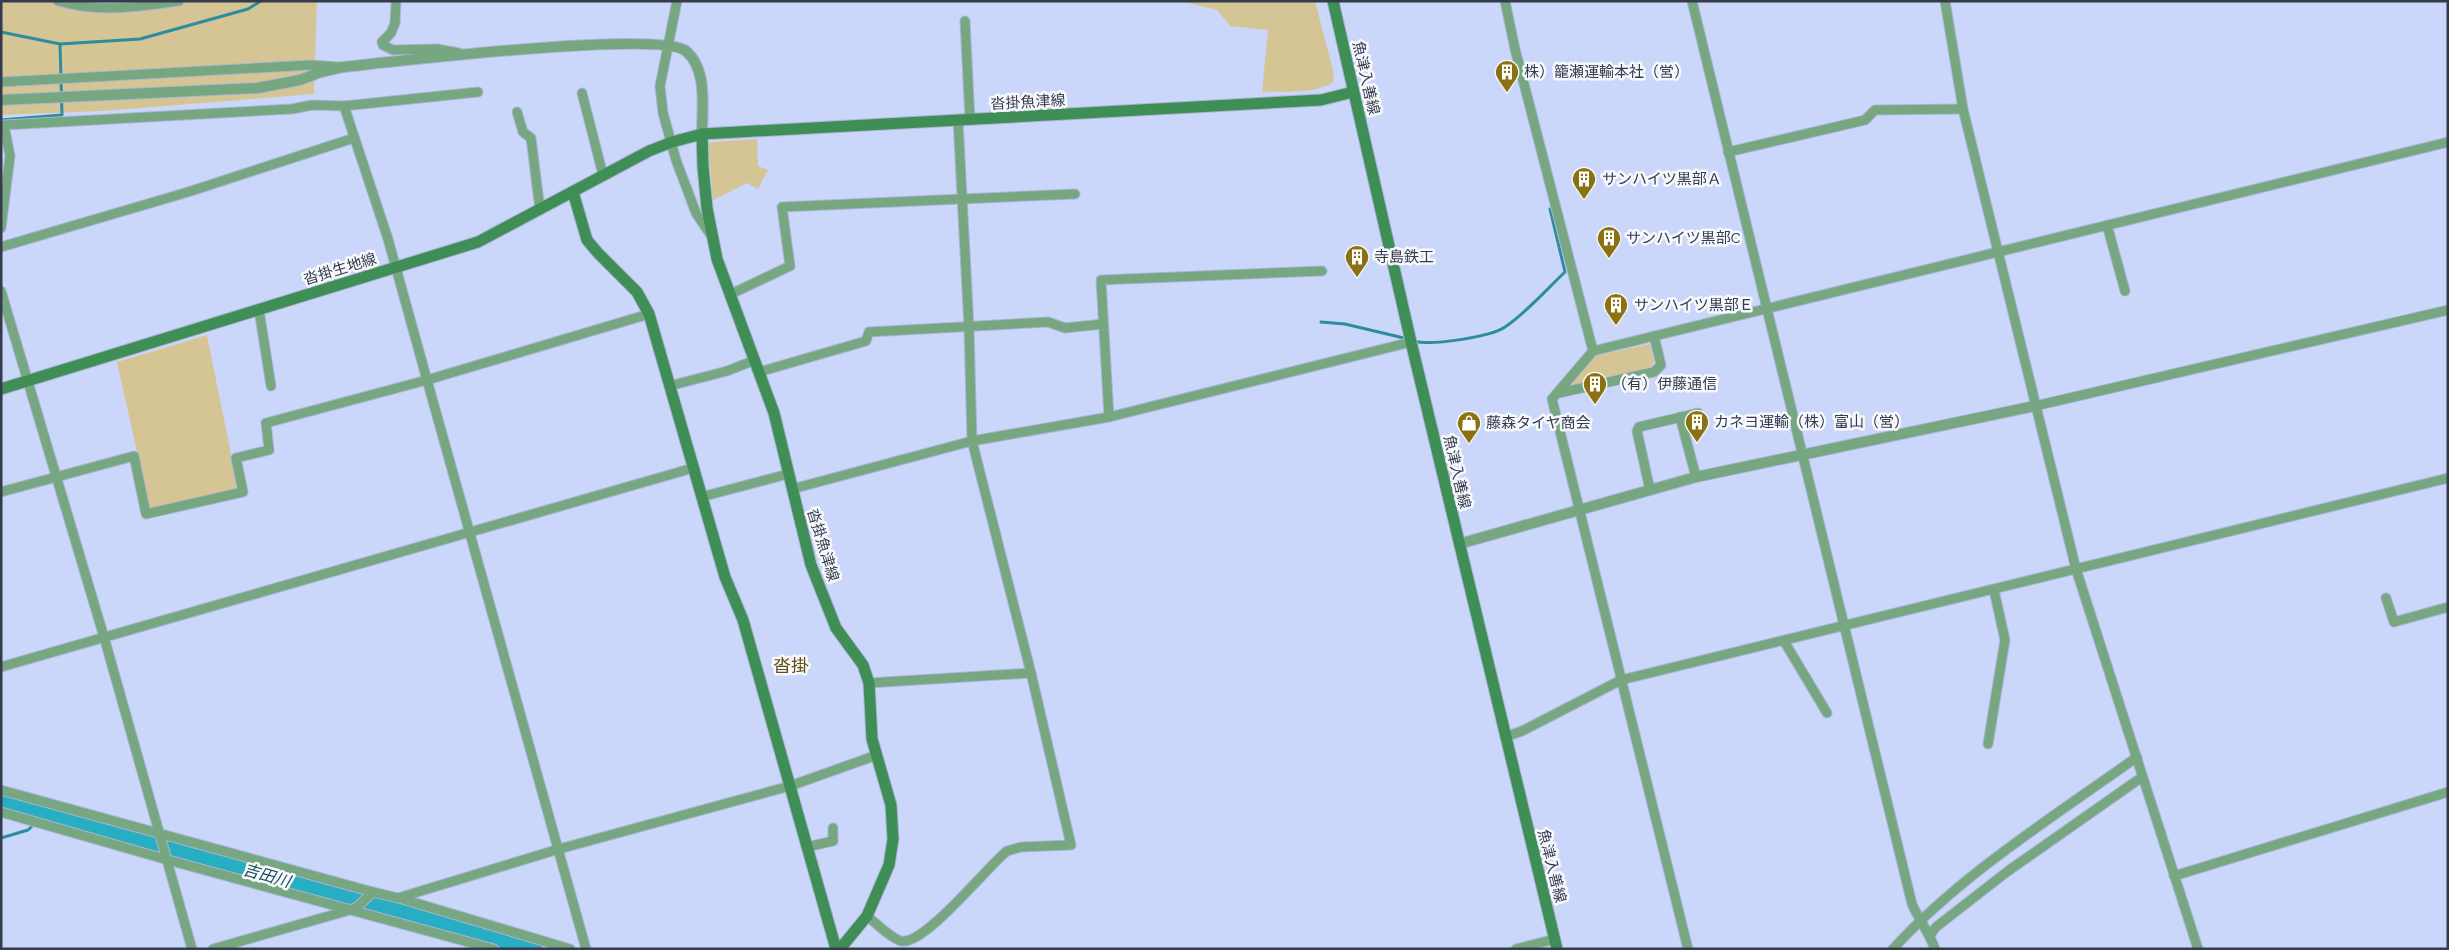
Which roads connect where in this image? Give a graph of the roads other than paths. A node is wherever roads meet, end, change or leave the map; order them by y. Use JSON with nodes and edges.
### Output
{"nodes":[{"id":1,"x":58,"y":1,"type":"edge"},
{"id":2,"x":179,"y":1,"type":"edge"},
{"id":3,"x":396,"y":1,"type":"edge"},
{"id":4,"x":677,"y":1,"type":"edge"},
{"id":5,"x":1333,"y":1,"type":"edge"},
{"id":6,"x":1505,"y":1,"type":"edge"},
{"id":7,"x":1692,"y":1,"type":"edge"},
{"id":8,"x":1944,"y":1,"type":"edge"},
{"id":9,"x":965,"y":21,"type":"dead end"},
{"id":10,"x":670,"y":45,"type":"junction"},
{"id":11,"x":467,"y":54,"type":"junction"},
{"id":12,"x":343,"y":67,"type":"junction"},
{"id":13,"x":1,"y":82,"type":"edge"},
{"id":14,"x":478,"y":92,"type":"dead end"},
{"id":15,"x":1353,"y":92,"type":"junction"},
{"id":16,"x":582,"y":93,"type":"dead end"},
{"id":17,"x":1,"y":100,"type":"edge"},
{"id":18,"x":344,"y":106,"type":"junction"},
{"id":19,"x":1963,"y":109,"type":"junction"},
{"id":20,"x":517,"y":112,"type":"dead end"},
{"id":21,"x":958,"y":120,"type":"junction"},
{"id":22,"x":970,"y":120,"type":"junction"},
{"id":23,"x":2,"y":126,"type":"edge"},
{"id":24,"x":702,"y":134,"type":"junction"},
{"id":25,"x":354,"y":138,"type":"junction"},
{"id":26,"x":672,"y":142,"type":"junction"},
{"id":27,"x":2448,"y":142,"type":"edge"},
{"id":28,"x":1728,"y":152,"type":"junction"},
{"id":29,"x":603,"y":175,"type":"junction"},
{"id":30,"x":573,"y":192,"type":"junction"},
{"id":31,"x":1075,"y":194,"type":"dead end"},
{"id":32,"x":961,"y":198,"type":"junction"},
{"id":33,"x":540,"y":210,"type":"junction"},
{"id":34,"x":2107,"y":225,"type":"junction"},
{"id":35,"x":1,"y":228,"type":"edge"},
{"id":36,"x":712,"y":237,"type":"junction"},
{"id":37,"x":1,"y":247,"type":"edge"},
{"id":38,"x":2000,"y":252,"type":"junction"},
{"id":39,"x":396,"y":268,"type":"junction"},
{"id":40,"x":1322,"y":271,"type":"dead end"},
{"id":41,"x":2125,"y":291,"type":"dead end"},
{"id":42,"x":1,"y":292,"type":"edge"},
{"id":43,"x":732,"y":294,"type":"junction"},
{"id":44,"x":1766,"y":308,"type":"junction"},
{"id":45,"x":259,"y":310,"type":"junction"},
{"id":46,"x":2448,"y":310,"type":"edge"},
{"id":47,"x":649,"y":314,"type":"junction"},
{"id":48,"x":1104,"y":324,"type":"junction"},
{"id":49,"x":969,"y":328,"type":"junction"},
{"id":50,"x":1654,"y":336,"type":"junction"},
{"id":51,"x":1410,"y":342,"type":"junction"},
{"id":52,"x":1593,"y":351,"type":"junction"},
{"id":53,"x":755,"y":360,"type":"junction"},
{"id":54,"x":760,"y":372,"type":"junction"},
{"id":55,"x":28,"y":380,"type":"junction"},
{"id":56,"x":427,"y":380,"type":"junction"},
{"id":57,"x":271,"y":386,"type":"dead end"},
{"id":58,"x":670,"y":386,"type":"junction"},
{"id":59,"x":1,"y":389,"type":"edge"},
{"id":60,"x":1559,"y":393,"type":"junction"},
{"id":61,"x":2035,"y":406,"type":"junction"},
{"id":62,"x":1698,"y":412,"type":"dead end"},
{"id":63,"x":1109,"y":416,"type":"junction"},
{"id":64,"x":1680,"y":417,"type":"junction"},
{"id":65,"x":972,"y":441,"type":"junction"},
{"id":66,"x":1804,"y":455,"type":"junction"},
{"id":67,"x":693,"y":468,"type":"junction"},
{"id":68,"x":788,"y":474,"type":"junction"},
{"id":69,"x":56,"y":476,"type":"junction"},
{"id":70,"x":1696,"y":478,"type":"junction"},
{"id":71,"x":2448,"y":478,"type":"edge"},
{"id":72,"x":792,"y":489,"type":"junction"},
{"id":73,"x":1650,"y":490,"type":"junction"},
{"id":74,"x":1,"y":492,"type":"edge"},
{"id":75,"x":702,"y":497,"type":"junction"},
{"id":76,"x":1580,"y":509,"type":"junction"},
{"id":77,"x":469,"y":532,"type":"junction"},
{"id":78,"x":1459,"y":544,"type":"junction"},
{"id":79,"x":2076,"y":569,"type":"junction"},
{"id":80,"x":1994,"y":590,"type":"junction"},
{"id":81,"x":2386,"y":598,"type":"dead end"},
{"id":82,"x":2448,"y":607,"type":"edge"},
{"id":83,"x":1843,"y":627,"type":"junction"},
{"id":84,"x":104,"y":637,"type":"junction"},
{"id":85,"x":1784,"y":641,"type":"junction"},
{"id":86,"x":1,"y":667,"type":"edge"},
{"id":87,"x":1031,"y":673,"type":"junction"},
{"id":88,"x":1621,"y":680,"type":"junction"},
{"id":89,"x":869,"y":683,"type":"junction"},
{"id":90,"x":1827,"y":714,"type":"dead end"},
{"id":91,"x":1505,"y":736,"type":"junction"},
{"id":92,"x":1988,"y":744,"type":"dead end"},
{"id":93,"x":877,"y":755,"type":"junction"},
{"id":94,"x":2137,"y":756,"type":"junction"},
{"id":95,"x":2142,"y":777,"type":"junction"},
{"id":96,"x":790,"y":786,"type":"junction"},
{"id":97,"x":1,"y":790,"type":"edge"},
{"id":98,"x":2448,"y":792,"type":"edge"},
{"id":99,"x":1,"y":812,"type":"edge"},
{"id":100,"x":833,"y":828,"type":"dead end"},
{"id":101,"x":160,"y":834,"type":"junction"},
{"id":102,"x":807,"y":847,"type":"junction"},
{"id":103,"x":559,"y":849,"type":"junction"},
{"id":104,"x":168,"y":860,"type":"junction"},
{"id":105,"x":2174,"y":876,"type":"junction"},
{"id":106,"x":370,"y":894,"type":"junction"},
{"id":107,"x":398,"y":898,"type":"junction"},
{"id":108,"x":354,"y":908,"type":"junction"},
{"id":109,"x":867,"y":916,"type":"junction"},
{"id":110,"x":1919,"y":920,"type":"junction"},
{"id":111,"x":1930,"y":934,"type":"junction"},
{"id":112,"x":1556,"y":944,"type":"edge"},
{"id":113,"x":192,"y":949,"type":"edge"},
{"id":114,"x":213,"y":949,"type":"edge"},
{"id":115,"x":494,"y":949,"type":"edge"},
{"id":116,"x":570,"y":949,"type":"edge"},
{"id":117,"x":586,"y":949,"type":"edge"},
{"id":118,"x":836,"y":949,"type":"edge"},
{"id":119,"x":840,"y":949,"type":"edge"},
{"id":120,"x":1516,"y":949,"type":"edge"},
{"id":121,"x":1688,"y":949,"type":"edge"},
{"id":122,"x":1893,"y":949,"type":"edge"},
{"id":123,"x":1935,"y":949,"type":"edge"},
{"id":124,"x":2198,"y":949,"type":"edge"}],
"edges":[{"from":1,"to":2,"type":"street"},
{"from":3,"to":11,"type":"street"},
{"from":4,"to":10,"type":"street"},
{"from":5,"to":15,"type":"main road","name":"魚津入善線"},
{"from":6,"to":52,"type":"street"},
{"from":7,"to":28,"type":"street"},
{"from":8,"to":19,"type":"street"},
{"from":9,"to":22,"type":"street"},
{"from":10,"to":11,"type":"street"},
{"from":10,"to":24,"type":"street"},
{"from":10,"to":26,"type":"street"},
{"from":11,"to":12,"type":"street"},
{"from":12,"to":13,"type":"street"},
{"from":12,"to":17,"type":"street"},
{"from":14,"to":18,"type":"street"},
{"from":15,"to":22,"type":"main road","name":"沓掛魚津線"},
{"from":15,"to":51,"type":"main road","name":"魚津入善線"},
{"from":16,"to":29,"type":"street"},
{"from":18,"to":23,"type":"street"},
{"from":18,"to":25,"type":"street"},
{"from":19,"to":28,"type":"street"},
{"from":19,"to":38,"type":"street"},
{"from":20,"to":33,"type":"street"},
{"from":21,"to":22,"type":"main road","name":"沓掛魚津線"},
{"from":21,"to":24,"type":"main road","name":"沓掛魚津線"},
{"from":21,"to":32,"type":"street"},
{"from":23,"to":35,"type":"street"},
{"from":24,"to":26,"type":"main road","name":"沓掛魚津線"},
{"from":24,"to":36,"type":"main road","name":"沓掛魚津線"},
{"from":25,"to":37,"type":"street"},
{"from":25,"to":39,"type":"street"},
{"from":26,"to":29,"type":"main road","name":"沓掛生地線"},
{"from":26,"to":36,"type":"street"},
{"from":27,"to":34,"type":"street"},
{"from":28,"to":44,"type":"street"},
{"from":29,"to":30,"type":"main road","name":"沓掛生地線"},
{"from":30,"to":33,"type":"main road","name":"沓掛生地線"},
{"from":30,"to":47,"type":"main road"},
{"from":31,"to":32,"type":"street"},
{"from":32,"to":43,"type":"street"},
{"from":32,"to":49,"type":"street"},
{"from":33,"to":39,"type":"main road","name":"沓掛生地線"},
{"from":34,"to":38,"type":"street"},
{"from":34,"to":41,"type":"street"},
{"from":36,"to":43,"type":"main road","name":"沓掛魚津線"},
{"from":38,"to":44,"type":"street"},
{"from":38,"to":61,"type":"street"},
{"from":39,"to":45,"type":"main road","name":"沓掛生地線"},
{"from":39,"to":56,"type":"street"},
{"from":40,"to":48,"type":"street"},
{"from":42,"to":55,"type":"street"},
{"from":43,"to":53,"type":"main road","name":"沓掛魚津線"},
{"from":44,"to":50,"type":"street"},
{"from":44,"to":66,"type":"street"},
{"from":45,"to":55,"type":"main road","name":"沓掛生地線"},
{"from":45,"to":57,"type":"street"},
{"from":46,"to":61,"type":"street"},
{"from":47,"to":56,"type":"street"},
{"from":47,"to":58,"type":"main road"},
{"from":48,"to":49,"type":"street"},
{"from":48,"to":63,"type":"street"},
{"from":49,"to":54,"type":"street"},
{"from":49,"to":65,"type":"street"},
{"from":50,"to":52,"type":"street"},
{"from":50,"to":60,"type":"street"},
{"from":51,"to":63,"type":"street"},
{"from":51,"to":78,"type":"main road","name":"魚津入善線"},
{"from":52,"to":60,"type":"street"},
{"from":53,"to":54,"type":"main road","name":"沓掛魚津線"},
{"from":53,"to":58,"type":"street"},
{"from":54,"to":68,"type":"main road","name":"沓掛魚津線"},
{"from":55,"to":59,"type":"main road","name":"沓掛生地線"},
{"from":55,"to":69,"type":"street"},
{"from":56,"to":69,"type":"street"},
{"from":56,"to":77,"type":"street"},
{"from":58,"to":67,"type":"main road"},
{"from":60,"to":76,"type":"street"},
{"from":61,"to":66,"type":"street"},
{"from":61,"to":79,"type":"street"},
{"from":62,"to":64,"type":"street"},
{"from":63,"to":65,"type":"street"},
{"from":64,"to":70,"type":"street"},
{"from":64,"to":73,"type":"street"},
{"from":65,"to":72,"type":"street"},
{"from":65,"to":87,"type":"street"},
{"from":66,"to":70,"type":"street"},
{"from":66,"to":83,"type":"street"},
{"from":67,"to":75,"type":"main road"},
{"from":67,"to":77,"type":"street"},
{"from":68,"to":72,"type":"main road","name":"沓掛魚津線"},
{"from":68,"to":75,"type":"street"},
{"from":69,"to":74,"type":"street"},
{"from":69,"to":84,"type":"street"},
{"from":70,"to":73,"type":"street"},
{"from":71,"to":79,"type":"street"},
{"from":72,"to":89,"type":"main road","name":"沓掛魚津線"},
{"from":73,"to":76,"type":"street"},
{"from":75,"to":96,"type":"main road"},
{"from":76,"to":78,"type":"street"},
{"from":76,"to":88,"type":"street"},
{"from":77,"to":84,"type":"street"},
{"from":77,"to":103,"type":"street"},
{"from":78,"to":91,"type":"main road","name":"魚津入善線"},
{"from":79,"to":80,"type":"street"},
{"from":79,"to":94,"type":"street"},
{"from":80,"to":83,"type":"street"},
{"from":80,"to":92,"type":"street"},
{"from":81,"to":82,"type":"street"},
{"from":83,"to":85,"type":"street"},
{"from":83,"to":110,"type":"street"},
{"from":84,"to":86,"type":"street"},
{"from":84,"to":101,"type":"street"},
{"from":85,"to":88,"type":"street"},
{"from":85,"to":90,"type":"street"},
{"from":87,"to":89,"type":"street"},
{"from":87,"to":109,"type":"street"},
{"from":88,"to":91,"type":"street"},
{"from":88,"to":121,"type":"street"},
{"from":89,"to":93,"type":"main road","name":"沓掛魚津線"},
{"from":91,"to":112,"type":"main road","name":"魚津入善線"},
{"from":93,"to":96,"type":"street"},
{"from":93,"to":109,"type":"main road","name":"沓掛魚津線"},
{"from":94,"to":95,"type":"street"},
{"from":94,"to":110,"type":"street"},
{"from":95,"to":105,"type":"street"},
{"from":95,"to":111,"type":"street"},
{"from":96,"to":102,"type":"main road"},
{"from":96,"to":103,"type":"street"},
{"from":97,"to":101,"type":"street"},
{"from":98,"to":105,"type":"street"},
{"from":99,"to":104,"type":"street"},
{"from":100,"to":102,"type":"street"},
{"from":101,"to":104,"type":"street"},
{"from":101,"to":106,"type":"street"},
{"from":102,"to":118,"type":"main road"},
{"from":103,"to":107,"type":"street"},
{"from":103,"to":117,"type":"street"},
{"from":104,"to":108,"type":"street"},
{"from":104,"to":113,"type":"street"},
{"from":105,"to":124,"type":"street"},
{"from":106,"to":107,"type":"street"},
{"from":106,"to":108,"type":"street"},
{"from":107,"to":116,"type":"street"},
{"from":108,"to":114,"type":"street"},
{"from":108,"to":115,"type":"street"},
{"from":109,"to":119,"type":"main road","name":"沓掛魚津線"},
{"from":110,"to":111,"type":"street"},
{"from":110,"to":122,"type":"street"},
{"from":111,"to":123,"type":"street"},
{"from":112,"to":120,"type":"street"}]}
